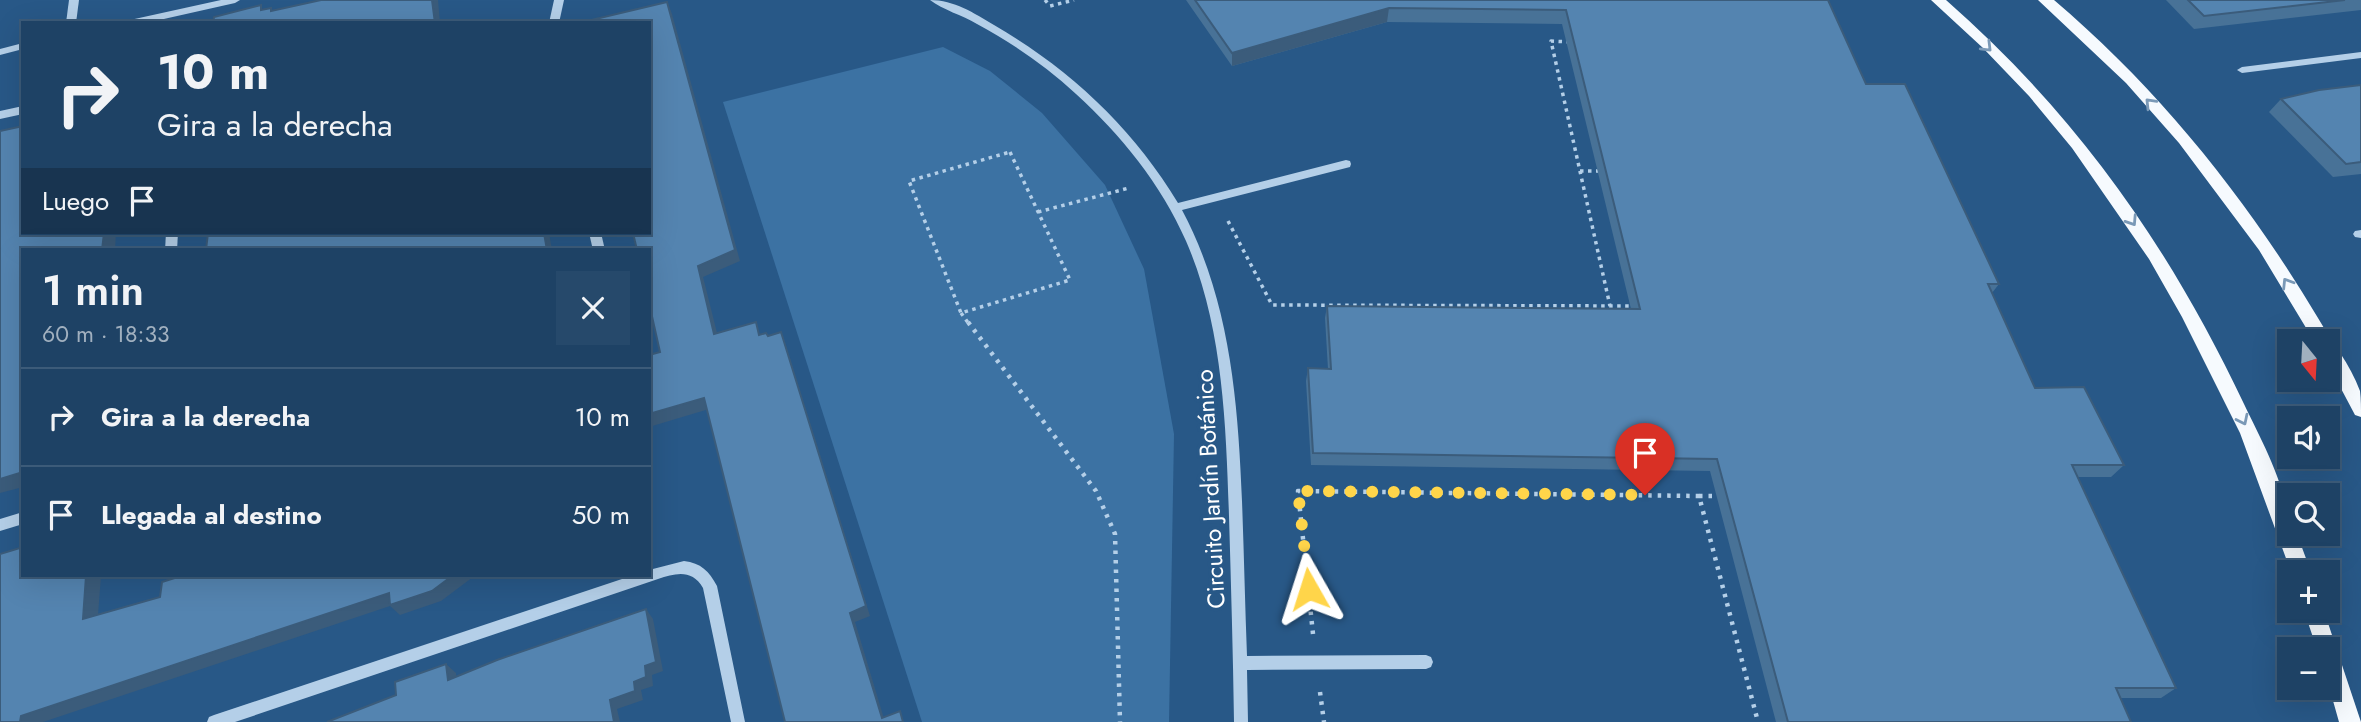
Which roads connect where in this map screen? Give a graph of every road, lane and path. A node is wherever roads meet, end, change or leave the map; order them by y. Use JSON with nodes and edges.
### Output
{"nodes":[{"id":1,"x":75,"y":0,"type":"edge"},
{"id":2,"x":235,"y":0,"type":"edge"},
{"id":3,"x":559,"y":0,"type":"edge"},
{"id":4,"x":1045,"y":0,"type":"edge"},
{"id":5,"x":1074,"y":0,"type":"edge"},
{"id":6,"x":1938,"y":0,"type":"edge"},
{"id":7,"x":2045,"y":0,"type":"edge"},
{"id":8,"x":941,"y":1,"type":"edge"},
{"id":9,"x":188,"y":10,"type":"junction"},
{"id":10,"x":71,"y":21,"type":"edge"},
{"id":11,"x":139,"y":21,"type":"edge"},
{"id":12,"x":186,"y":21,"type":"edge"},
{"id":13,"x":552,"y":21,"type":"edge"},
{"id":14,"x":1578,"y":42,"type":"edge"},
{"id":15,"x":21,"y":47,"type":"edge"},
{"id":16,"x":0,"y":52,"type":"edge"},
{"id":17,"x":2361,"y":55,"type":"edge"},
{"id":18,"x":2242,"y":70,"type":"dead end"},
{"id":19,"x":21,"y":110,"type":"edge"},
{"id":20,"x":0,"y":115,"type":"edge"},
{"id":21,"x":1346,"y":164,"type":"dead end"},
{"id":22,"x":1580,"y":171,"type":"junction"},
{"id":23,"x":1608,"y":171,"type":"edge"},
{"id":24,"x":1157,"y":181,"type":"junction"},
{"id":25,"x":1216,"y":198,"type":"junction"},
{"id":26,"x":1176,"y":208,"type":"junction"},
{"id":27,"x":1038,"y":212,"type":"junction"},
{"id":28,"x":1611,"y":306,"type":"junction"},
{"id":29,"x":1637,"y":306,"type":"edge"},
{"id":30,"x":961,"y":313,"type":"junction"},
{"id":31,"x":2316,"y":329,"type":"edge"},
{"id":32,"x":2340,"y":367,"type":"edge"},
{"id":33,"x":2340,"y":369,"type":"edge"},
{"id":34,"x":2361,"y":376,"type":"edge"},
{"id":35,"x":2361,"y":410,"type":"edge"},
{"id":36,"x":1699,"y":496,"type":"junction"},
{"id":37,"x":1726,"y":496,"type":"edge"},
{"id":38,"x":21,"y":520,"type":"edge"},
{"id":39,"x":0,"y":525,"type":"edge"},
{"id":40,"x":2297,"y":560,"type":"edge"},
{"id":41,"x":651,"y":575,"type":"edge"},
{"id":42,"x":646,"y":577,"type":"edge"},
{"id":43,"x":1426,"y":662,"type":"dead end"},
{"id":44,"x":1240,"y":663,"type":"junction"},
{"id":45,"x":1316,"y":663,"type":"junction"},
{"id":46,"x":2340,"y":691,"type":"edge"},
{"id":47,"x":214,"y":722,"type":"edge"},
{"id":48,"x":738,"y":722,"type":"edge"},
{"id":49,"x":1120,"y":722,"type":"edge"},
{"id":50,"x":1241,"y":722,"type":"edge"},
{"id":51,"x":1758,"y":722,"type":"edge"},
{"id":52,"x":2350,"y":722,"type":"edge"}],
"edges":[{"from":1,"to":10,"type":"street"},
{"from":2,"to":9,"type":"street"},
{"from":3,"to":13,"type":"street"},
{"from":4,"to":5,"type":"path"},
{"from":6,"to":40,"type":"main road","one_way":true},
{"from":31,"to":7,"type":"main road","one_way":true},
{"from":8,"to":24,"type":"street","name":"Circuito Jardín Botánico"},
{"from":9,"to":11,"type":"street"},
{"from":9,"to":12,"type":"street"},
{"from":14,"to":22,"type":"path"},
{"from":15,"to":16,"type":"street"},
{"from":17,"to":18,"type":"street"},
{"from":19,"to":20,"type":"street"},
{"from":21,"to":25,"type":"street"},
{"from":22,"to":23,"type":"path"},
{"from":22,"to":28,"type":"path"},
{"from":24,"to":26,"type":"street","name":"Circuito Jardín Botánico"},
{"from":24,"to":27,"type":"path"},
{"from":25,"to":26,"type":"street"},
{"from":25,"to":28,"type":"path"},
{"from":26,"to":44,"type":"street","name":"Circuito Jardín Botánico"},
{"from":27,"to":30,"type":"path"},
{"from":27,"to":30,"type":"path"},
{"from":28,"to":29,"type":"path"},
{"from":30,"to":49,"type":"path"},
{"from":32,"to":34,"type":"main road"},
{"from":33,"to":35,"type":"main road"},
{"from":36,"to":37,"type":"path"},
{"from":36,"to":45,"type":"path"},
{"from":36,"to":51,"type":"path"},
{"from":38,"to":39,"type":"street"},
{"from":41,"to":48,"type":"street"},
{"from":42,"to":47,"type":"street"},
{"from":43,"to":45,"type":"street"},
{"from":44,"to":45,"type":"street"},
{"from":44,"to":50,"type":"street","name":"Circuito Jardín Botánico"},
{"from":46,"to":52,"type":"main road"}]}
